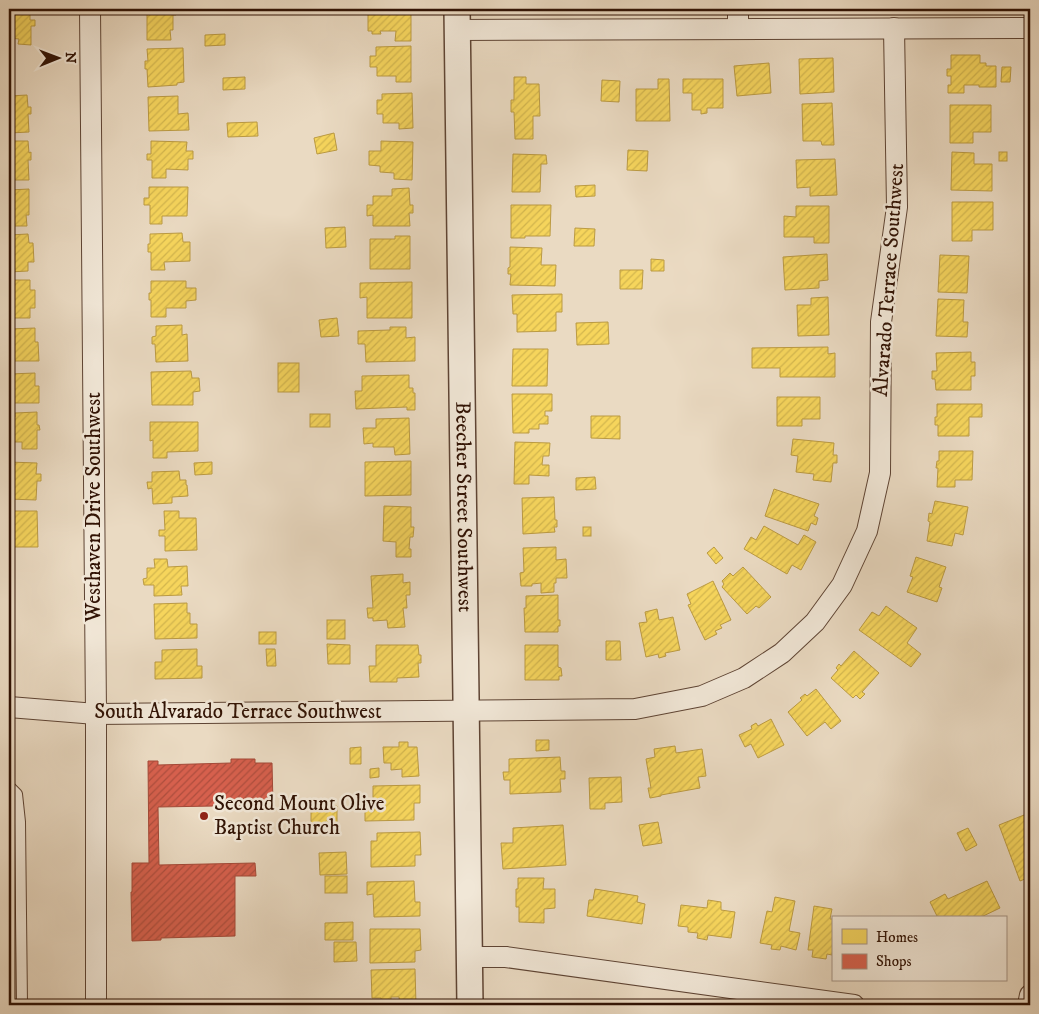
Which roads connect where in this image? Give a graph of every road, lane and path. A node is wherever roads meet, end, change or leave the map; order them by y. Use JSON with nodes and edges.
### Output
{"nodes":[{"id":1,"x":90,"y":9,"type":"edge"},
{"id":2,"x":738,"y":9,"type":"edge"},
{"id":3,"x":458,"y":19,"type":"edge"},
{"id":4,"x":894,"y":28,"type":"junction"},
{"id":5,"x":1030,"y":28,"type":"edge"},
{"id":6,"x":738,"y":29,"type":"junction"},
{"id":7,"x":9,"y":707,"type":"edge"},
{"id":8,"x":466,"y":711,"type":"junction"},
{"id":9,"x":96,"y":714,"type":"junction"},
{"id":10,"x":9,"y":786,"type":"edge"},
{"id":11,"x":470,"y":957,"type":"junction"},
{"id":12,"x":1030,"y":995,"type":"edge"},
{"id":13,"x":746,"y":998,"type":"edge"},
{"id":14,"x":22,"y":1005,"type":"edge"},
{"id":15,"x":96,"y":1005,"type":"edge"},
{"id":16,"x":470,"y":1005,"type":"edge"},
{"id":17,"x":854,"y":1005,"type":"edge"},
{"id":18,"x":1028,"y":1005,"type":"edge"}],
"edges":[{"from":1,"to":9,"type":"street","name":"Westhaven Drive Southwest"},
{"from":2,"to":6,"type":"street"},
{"from":3,"to":6,"type":"street"},
{"from":3,"to":8,"type":"street","name":"Beecher Street Southwest"},
{"from":4,"to":5,"type":"street"},
{"from":4,"to":6,"type":"street"},
{"from":4,"to":8,"type":"street","name":"Alvarado Terrace Southwest"},
{"from":7,"to":9,"type":"street","name":"South Alvarado Terrace Southwest"},
{"from":8,"to":9,"type":"street","name":"South Alvarado Terrace Southwest"},
{"from":8,"to":11,"type":"street","name":"Beecher Street Southwest"},
{"from":9,"to":15,"type":"street","name":"Westhaven Drive Southwest"},
{"from":10,"to":14,"type":"lane"},
{"from":11,"to":13,"type":"street"},
{"from":11,"to":16,"type":"street","name":"Beecher Street Southwest"},
{"from":12,"to":18,"type":"street"},
{"from":13,"to":17,"type":"street"}]}
